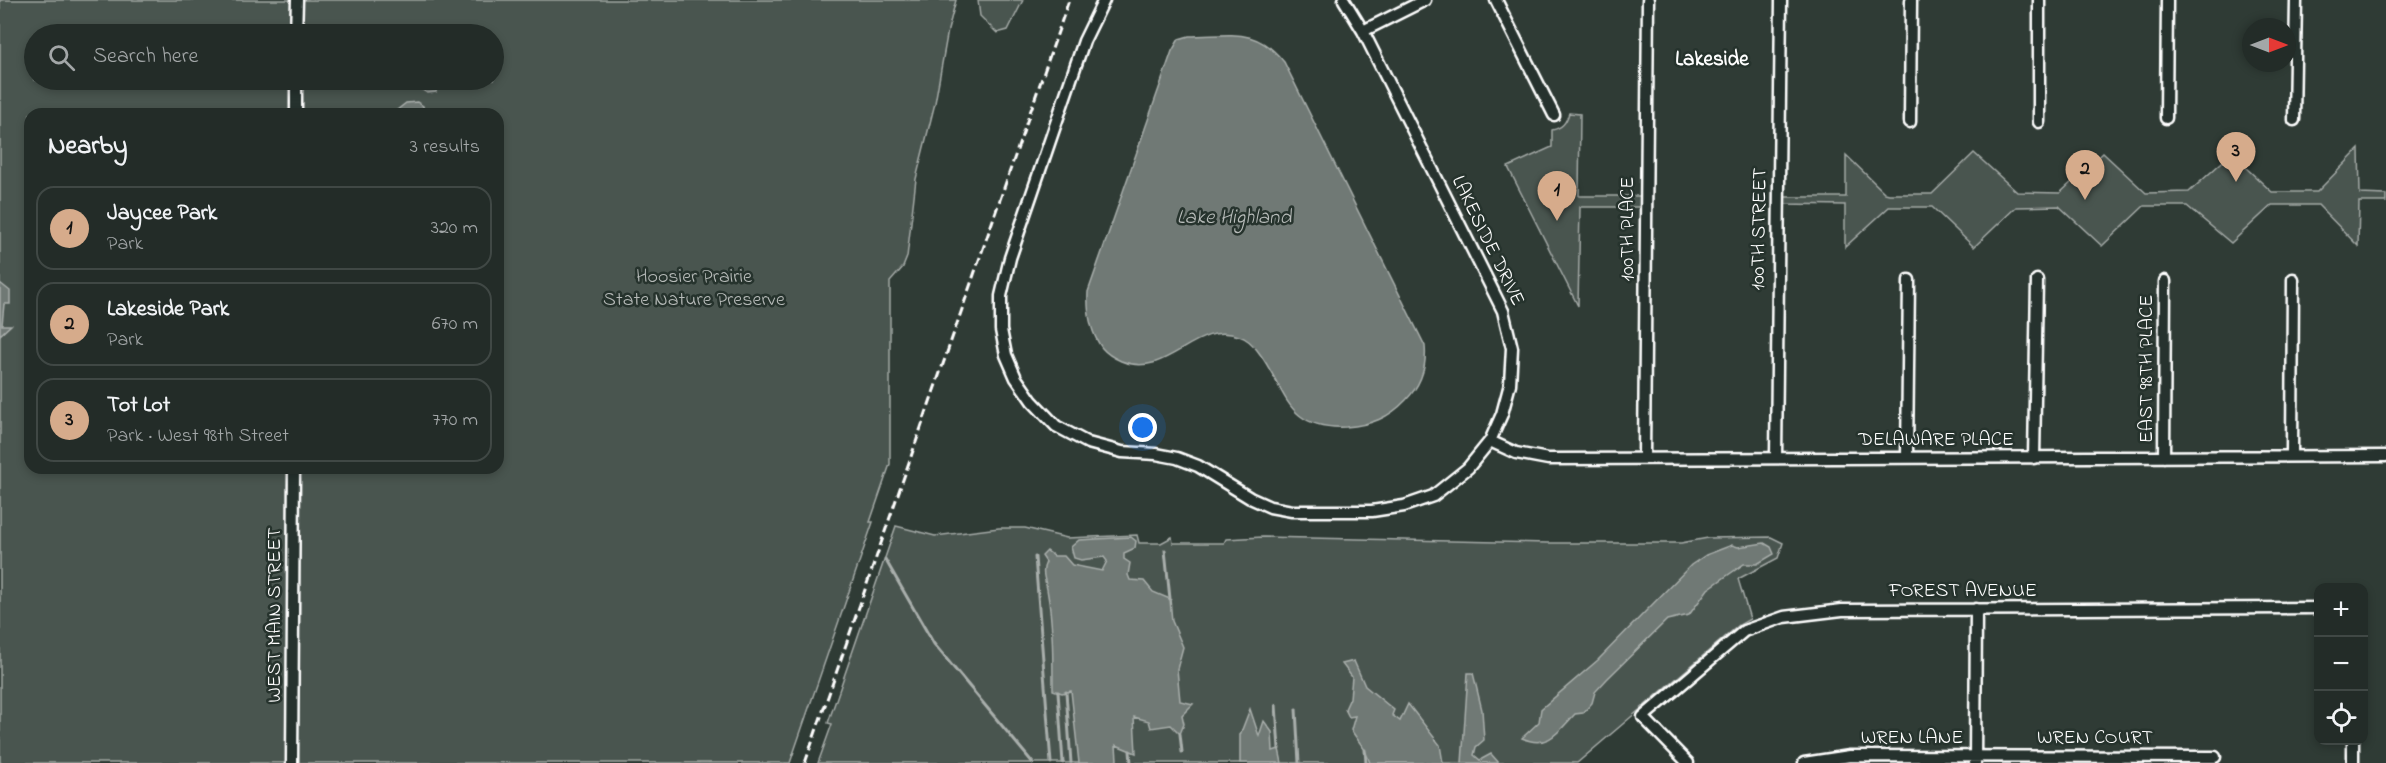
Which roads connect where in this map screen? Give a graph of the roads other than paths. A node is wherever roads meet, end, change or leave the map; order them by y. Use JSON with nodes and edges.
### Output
{"nodes":[{"id":1,"x":297,"y":0,"type":"edge"},
{"id":2,"x":1104,"y":0,"type":"edge"},
{"id":3,"x":1344,"y":0,"type":"edge"},
{"id":4,"x":1425,"y":0,"type":"edge"},
{"id":5,"x":1496,"y":0,"type":"edge"},
{"id":6,"x":1648,"y":0,"type":"edge"},
{"id":7,"x":1781,"y":0,"type":"edge"},
{"id":8,"x":1911,"y":0,"type":"edge"},
{"id":9,"x":2039,"y":0,"type":"edge"},
{"id":10,"x":2167,"y":0,"type":"edge"},
{"id":11,"x":2296,"y":0,"type":"edge"},
{"id":12,"x":297,"y":24,"type":"edge"},
{"id":13,"x":1363,"y":31,"type":"junction"},
{"id":14,"x":296,"y":90,"type":"edge"},
{"id":15,"x":296,"y":108,"type":"edge"},
{"id":16,"x":1554,"y":115,"type":"dead end"},
{"id":17,"x":2166,"y":118,"type":"dead end"},
{"id":18,"x":2294,"y":120,"type":"dead end"},
{"id":19,"x":1910,"y":122,"type":"dead end"},
{"id":20,"x":2038,"y":122,"type":"dead end"},
{"id":21,"x":2293,"y":279,"type":"dead end"},
{"id":22,"x":1909,"y":280,"type":"dead end"},
{"id":23,"x":2037,"y":280,"type":"dead end"},
{"id":24,"x":2165,"y":281,"type":"dead end"},
{"id":25,"x":1490,"y":441,"type":"junction"},
{"id":26,"x":2292,"y":455,"type":"junction"},
{"id":27,"x":2386,"y":456,"type":"edge"},
{"id":28,"x":1907,"y":457,"type":"junction"},
{"id":29,"x":2164,"y":457,"type":"junction"},
{"id":30,"x":1644,"y":458,"type":"junction"},
{"id":31,"x":1776,"y":458,"type":"junction"},
{"id":32,"x":2034,"y":458,"type":"junction"},
{"id":33,"x":294,"y":474,"type":"edge"},
{"id":34,"x":2314,"y":608,"type":"edge"},
{"id":35,"x":1976,"y":609,"type":"junction"},
{"id":36,"x":2353,"y":745,"type":"edge"},
{"id":37,"x":2215,"y":757,"type":"dead end"},
{"id":38,"x":1975,"y":759,"type":"edge"},
{"id":39,"x":292,"y":763,"type":"edge"},
{"id":40,"x":1688,"y":763,"type":"edge"},
{"id":41,"x":1804,"y":763,"type":"edge"},
{"id":42,"x":2353,"y":763,"type":"edge"}],
"edges":[{"from":1,"to":12,"type":"street"},
{"from":2,"to":25,"type":"street","name":"LAKESIDE DRIVE"},
{"from":3,"to":13,"type":"street","name":"LAKESIDE DRIVE"},
{"from":4,"to":13,"type":"street"},
{"from":5,"to":16,"type":"street"},
{"from":6,"to":30,"type":"street","name":"100TH PLACE"},
{"from":7,"to":31,"type":"street","name":"100TH STREET"},
{"from":8,"to":19,"type":"street"},
{"from":9,"to":20,"type":"street"},
{"from":10,"to":17,"type":"street"},
{"from":11,"to":18,"type":"street"},
{"from":13,"to":25,"type":"street","name":"LAKESIDE DRIVE"},
{"from":14,"to":15,"type":"street"},
{"from":21,"to":26,"type":"street"},
{"from":22,"to":28,"type":"street"},
{"from":23,"to":32,"type":"street"},
{"from":24,"to":29,"type":"street","name":"EAST 98TH PLACE"},
{"from":25,"to":30,"type":"street","name":"DELAWARE PLACE"},
{"from":26,"to":27,"type":"street","name":"DELAWARE PLACE"},
{"from":26,"to":29,"type":"street","name":"DELAWARE PLACE"},
{"from":28,"to":31,"type":"street","name":"DELAWARE PLACE"},
{"from":28,"to":32,"type":"street","name":"DELAWARE PLACE"},
{"from":29,"to":32,"type":"street","name":"DELAWARE PLACE"},
{"from":30,"to":31,"type":"street","name":"DELAWARE PLACE"},
{"from":33,"to":39,"type":"street","name":"WEST MAIN STREET"},
{"from":34,"to":35,"type":"street","name":"FOREST AVENUE"},
{"from":35,"to":38,"type":"street"},
{"from":35,"to":40,"type":"street","name":"FOREST AVENUE"},
{"from":36,"to":42,"type":"street"},
{"from":37,"to":38,"type":"street","name":"WREN COURT"},
{"from":38,"to":41,"type":"street","name":"WREN LANE"}]}
